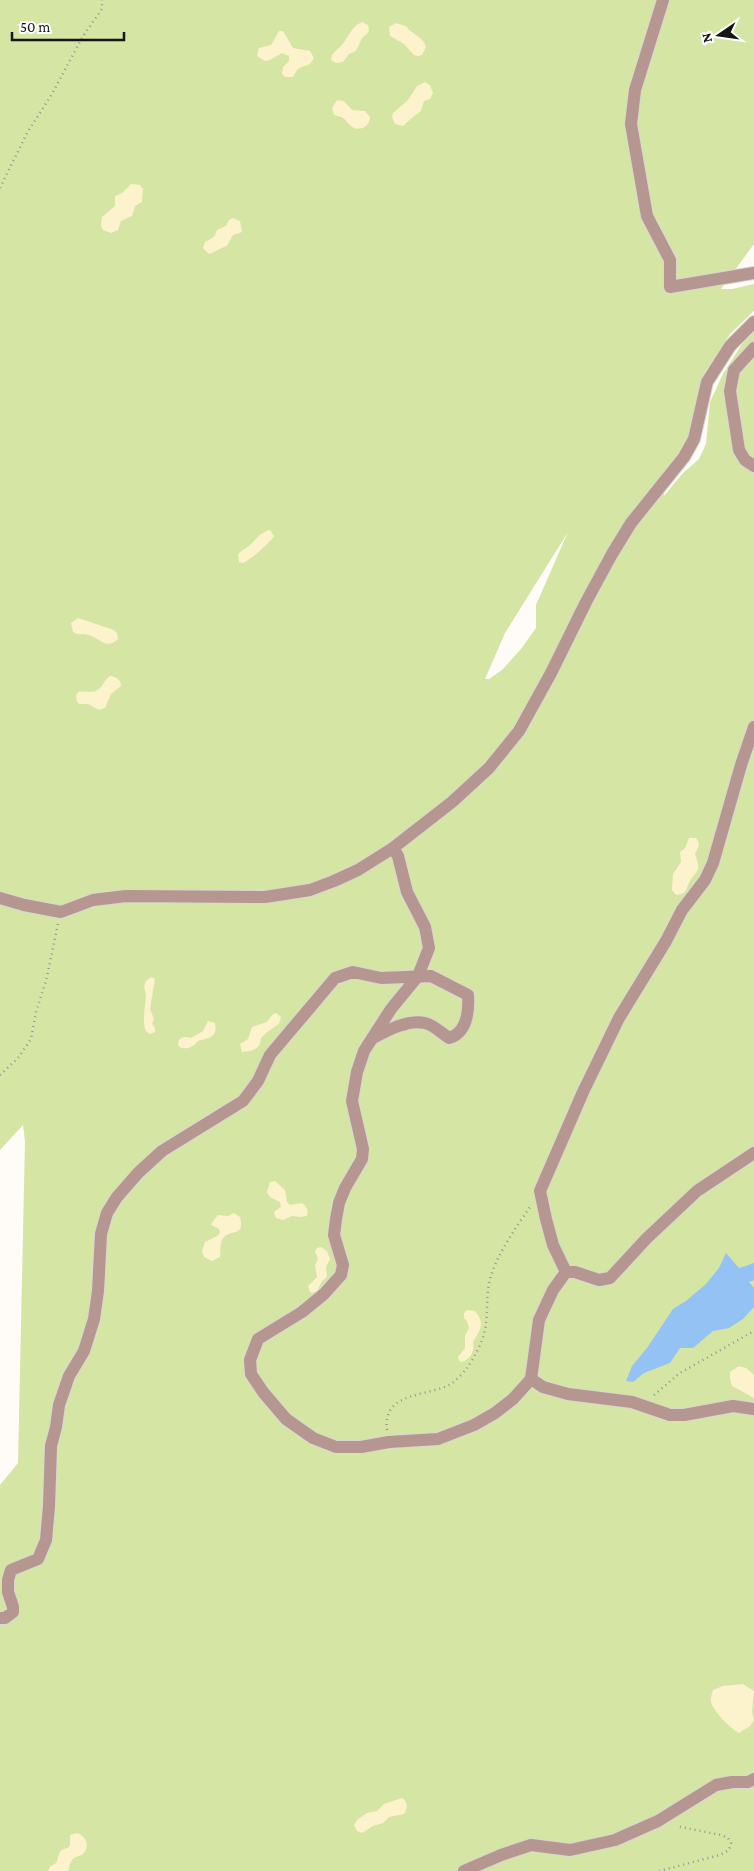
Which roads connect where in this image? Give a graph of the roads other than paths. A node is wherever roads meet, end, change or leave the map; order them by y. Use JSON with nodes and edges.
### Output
{"nodes":[{"id":1,"x":663,"y":0,"type":"edge"},
{"id":2,"x":754,"y":273,"type":"edge"},
{"id":3,"x":754,"y":322,"type":"edge"},
{"id":4,"x":754,"y":348,"type":"edge"},
{"id":5,"x":725,"y":353,"type":"junction"},
{"id":6,"x":738,"y":364,"type":"junction"},
{"id":7,"x":754,"y":466,"type":"edge"},
{"id":8,"x":754,"y":727,"type":"edge"},
{"id":9,"x":393,"y":848,"type":"junction"},
{"id":10,"x":0,"y":898,"type":"edge"},
{"id":11,"x":418,"y":976,"type":"junction"},
{"id":12,"x":372,"y":1039,"type":"junction"},
{"id":13,"x":754,"y":1153,"type":"edge"},
{"id":14,"x":566,"y":1272,"type":"junction"},
{"id":15,"x":531,"y":1379,"type":"junction"},
{"id":16,"x":754,"y":1409,"type":"edge"},
{"id":17,"x":0,"y":1618,"type":"edge"},
{"id":18,"x":754,"y":1779,"type":"edge"},
{"id":19,"x":464,"y":1871,"type":"edge"}],
"edges":[{"from":1,"to":2,"type":"street"},
{"from":3,"to":5,"type":"street"},
{"from":4,"to":6,"type":"street"},
{"from":5,"to":6,"type":"street"},
{"from":5,"to":9,"type":"street"},
{"from":6,"to":7,"type":"street"},
{"from":8,"to":14,"type":"street"},
{"from":9,"to":10,"type":"street"},
{"from":9,"to":11,"type":"street"},
{"from":11,"to":12,"type":"street"},
{"from":11,"to":12,"type":"street"},
{"from":11,"to":17,"type":"street"},
{"from":12,"to":15,"type":"street"},
{"from":13,"to":14,"type":"street"},
{"from":14,"to":15,"type":"street"},
{"from":15,"to":16,"type":"street"},
{"from":18,"to":19,"type":"street"}]}
